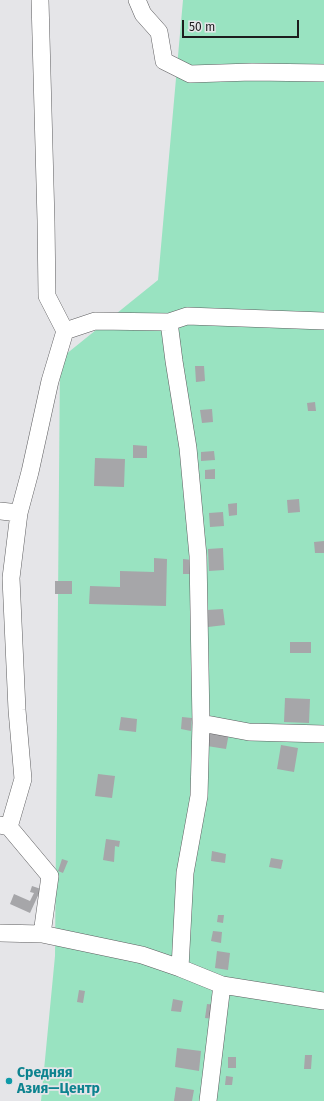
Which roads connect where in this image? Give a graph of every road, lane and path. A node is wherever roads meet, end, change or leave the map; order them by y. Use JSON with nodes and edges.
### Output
{"nodes":[{"id":1,"x":40,"y":0,"type":"edge"},
{"id":2,"x":138,"y":0,"type":"edge"},
{"id":3,"x":324,"y":72,"type":"edge"},
{"id":4,"x":324,"y":321,"type":"edge"},
{"id":5,"x":169,"y":322,"type":"junction"},
{"id":6,"x":64,"y":331,"type":"junction"},
{"id":7,"x":0,"y":511,"type":"edge"},
{"id":8,"x":19,"y":514,"type":"junction"},
{"id":9,"x":201,"y":723,"type":"junction"},
{"id":10,"x":324,"y":734,"type":"edge"},
{"id":11,"x":4,"y":826,"type":"edge"},
{"id":12,"x":0,"y":933,"type":"edge"},
{"id":13,"x":42,"y":934,"type":"junction"},
{"id":14,"x":180,"y":968,"type":"junction"},
{"id":15,"x":222,"y":985,"type":"junction"},
{"id":16,"x":324,"y":1001,"type":"edge"},
{"id":17,"x":208,"y":1101,"type":"edge"}],
"edges":[{"from":1,"to":6,"type":"lane"},
{"from":2,"to":3,"type":"lane"},
{"from":4,"to":5,"type":"lane"},
{"from":5,"to":6,"type":"lane"},
{"from":5,"to":9,"type":"lane"},
{"from":6,"to":8,"type":"lane"},
{"from":7,"to":8,"type":"lane"},
{"from":8,"to":11,"type":"lane"},
{"from":9,"to":10,"type":"lane"},
{"from":9,"to":14,"type":"lane"},
{"from":11,"to":13,"type":"lane"},
{"from":12,"to":13,"type":"lane"},
{"from":13,"to":14,"type":"lane"},
{"from":14,"to":15,"type":"lane"},
{"from":15,"to":16,"type":"lane"},
{"from":15,"to":17,"type":"lane"}]}
